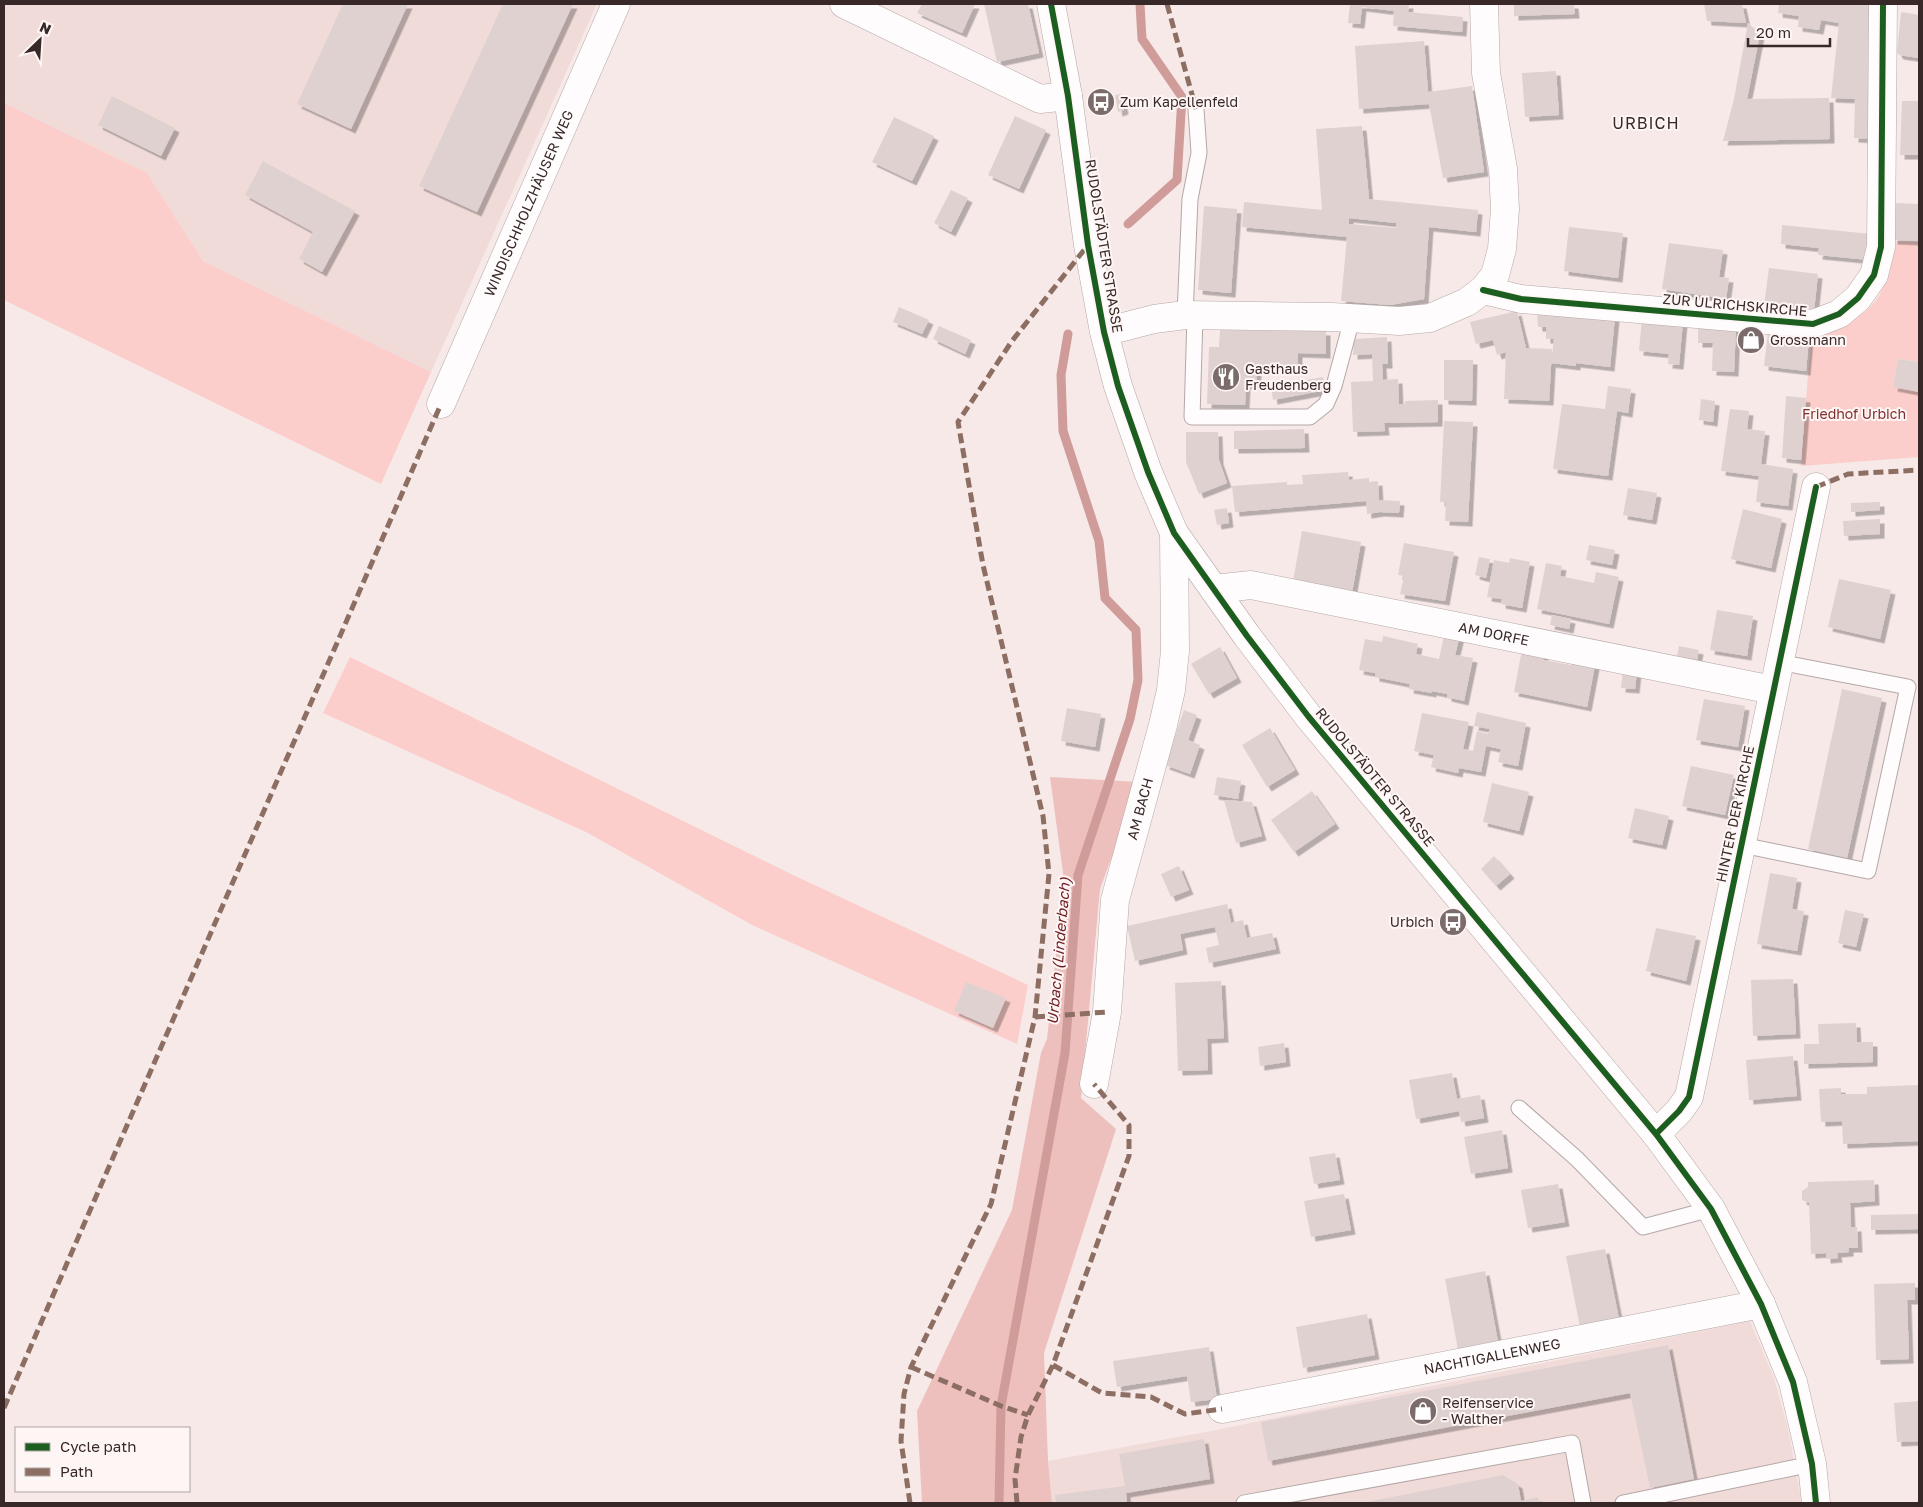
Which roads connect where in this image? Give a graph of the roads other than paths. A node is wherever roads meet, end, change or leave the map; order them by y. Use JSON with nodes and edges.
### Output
{"nodes":[{"id":1,"x":616,"y":4,"type":"edge"},
{"id":2,"x":844,"y":4,"type":"edge"},
{"id":3,"x":1051,"y":4,"type":"edge"},
{"id":4,"x":1484,"y":4,"type":"edge"},
{"id":5,"x":1883,"y":4,"type":"edge"},
{"id":6,"x":1068,"y":96,"type":"junction"},
{"id":7,"x":1196,"y":109,"type":"dead end"},
{"id":8,"x":1483,"y":290,"type":"junction"},
{"id":9,"x":1190,"y":315,"type":"junction"},
{"id":10,"x":1352,"y":318,"type":"junction"},
{"id":11,"x":1104,"y":332,"type":"junction"},
{"id":12,"x":441,"y":404,"type":"dead end"},
{"id":13,"x":1816,"y":488,"type":"dead end"},
{"id":14,"x":1174,"y":533,"type":"junction"},
{"id":15,"x":1214,"y":589,"type":"junction"},
{"id":16,"x":1779,"y":662,"type":"junction"},
{"id":17,"x":1773,"y":690,"type":"junction"},
{"id":18,"x":1742,"y":844,"type":"junction"},
{"id":19,"x":1094,"y":1084,"type":"dead end"},
{"id":20,"x":1519,"y":1108,"type":"dead end"},
{"id":21,"x":1656,"y":1134,"type":"junction"},
{"id":22,"x":1711,"y":1208,"type":"junction"},
{"id":23,"x":1762,"y":1304,"type":"junction"},
{"id":24,"x":1222,"y":1409,"type":"dead end"},
{"id":25,"x":1812,"y":1464,"type":"junction"},
{"id":26,"x":1244,"y":1503,"type":"edge"},
{"id":27,"x":1582,"y":1503,"type":"edge"},
{"id":28,"x":1623,"y":1503,"type":"edge"},
{"id":29,"x":1816,"y":1503,"type":"edge"}],
"edges":[{"from":1,"to":12,"type":"street","name":"WINDISCHHOLZHÄUSER WEG"},
{"from":2,"to":6,"type":"street"},
{"from":3,"to":6,"type":"street","name":"RUDOLSTÄDTER STRASSE"},
{"from":4,"to":8,"type":"street"},
{"from":5,"to":8,"type":"street","name":"ZUR ULRICHSKIRCHE"},
{"from":6,"to":11,"type":"street","name":"RUDOLSTÄDTER STRASSE"},
{"from":7,"to":9,"type":"lane"},
{"from":8,"to":10,"type":"street"},
{"from":9,"to":10,"type":"street"},
{"from":9,"to":10,"type":"lane"},
{"from":9,"to":11,"type":"street"},
{"from":11,"to":14,"type":"street","name":"RUDOLSTÄDTER STRASSE"},
{"from":13,"to":16,"type":"street","name":"HINTER DER KIRCHE"},
{"from":14,"to":15,"type":"street","name":"RUDOLSTÄDTER STRASSE"},
{"from":14,"to":19,"type":"street","name":"AM BACH"},
{"from":15,"to":17,"type":"street","name":"AM DORFE"},
{"from":15,"to":21,"type":"street","name":"RUDOLSTÄDTER STRASSE"},
{"from":16,"to":17,"type":"street","name":"HINTER DER KIRCHE"},
{"from":16,"to":18,"type":"lane","name":"HINTER DER KIRCHE"},
{"from":17,"to":18,"type":"street","name":"HINTER DER KIRCHE"},
{"from":18,"to":21,"type":"street","name":"HINTER DER KIRCHE"},
{"from":20,"to":22,"type":"lane"},
{"from":21,"to":22,"type":"street","name":"RUDOLSTÄDTER STRASSE"},
{"from":22,"to":23,"type":"street","name":"RUDOLSTÄDTER STRASSE"},
{"from":23,"to":24,"type":"street","name":"NACHTIGALLENWEG"},
{"from":23,"to":25,"type":"street","name":"RUDOLSTÄDTER STRASSE"},
{"from":25,"to":28,"type":"lane"},
{"from":25,"to":29,"type":"street","name":"RUDOLSTÄDTER STRASSE"},
{"from":26,"to":27,"type":"lane"}]}
